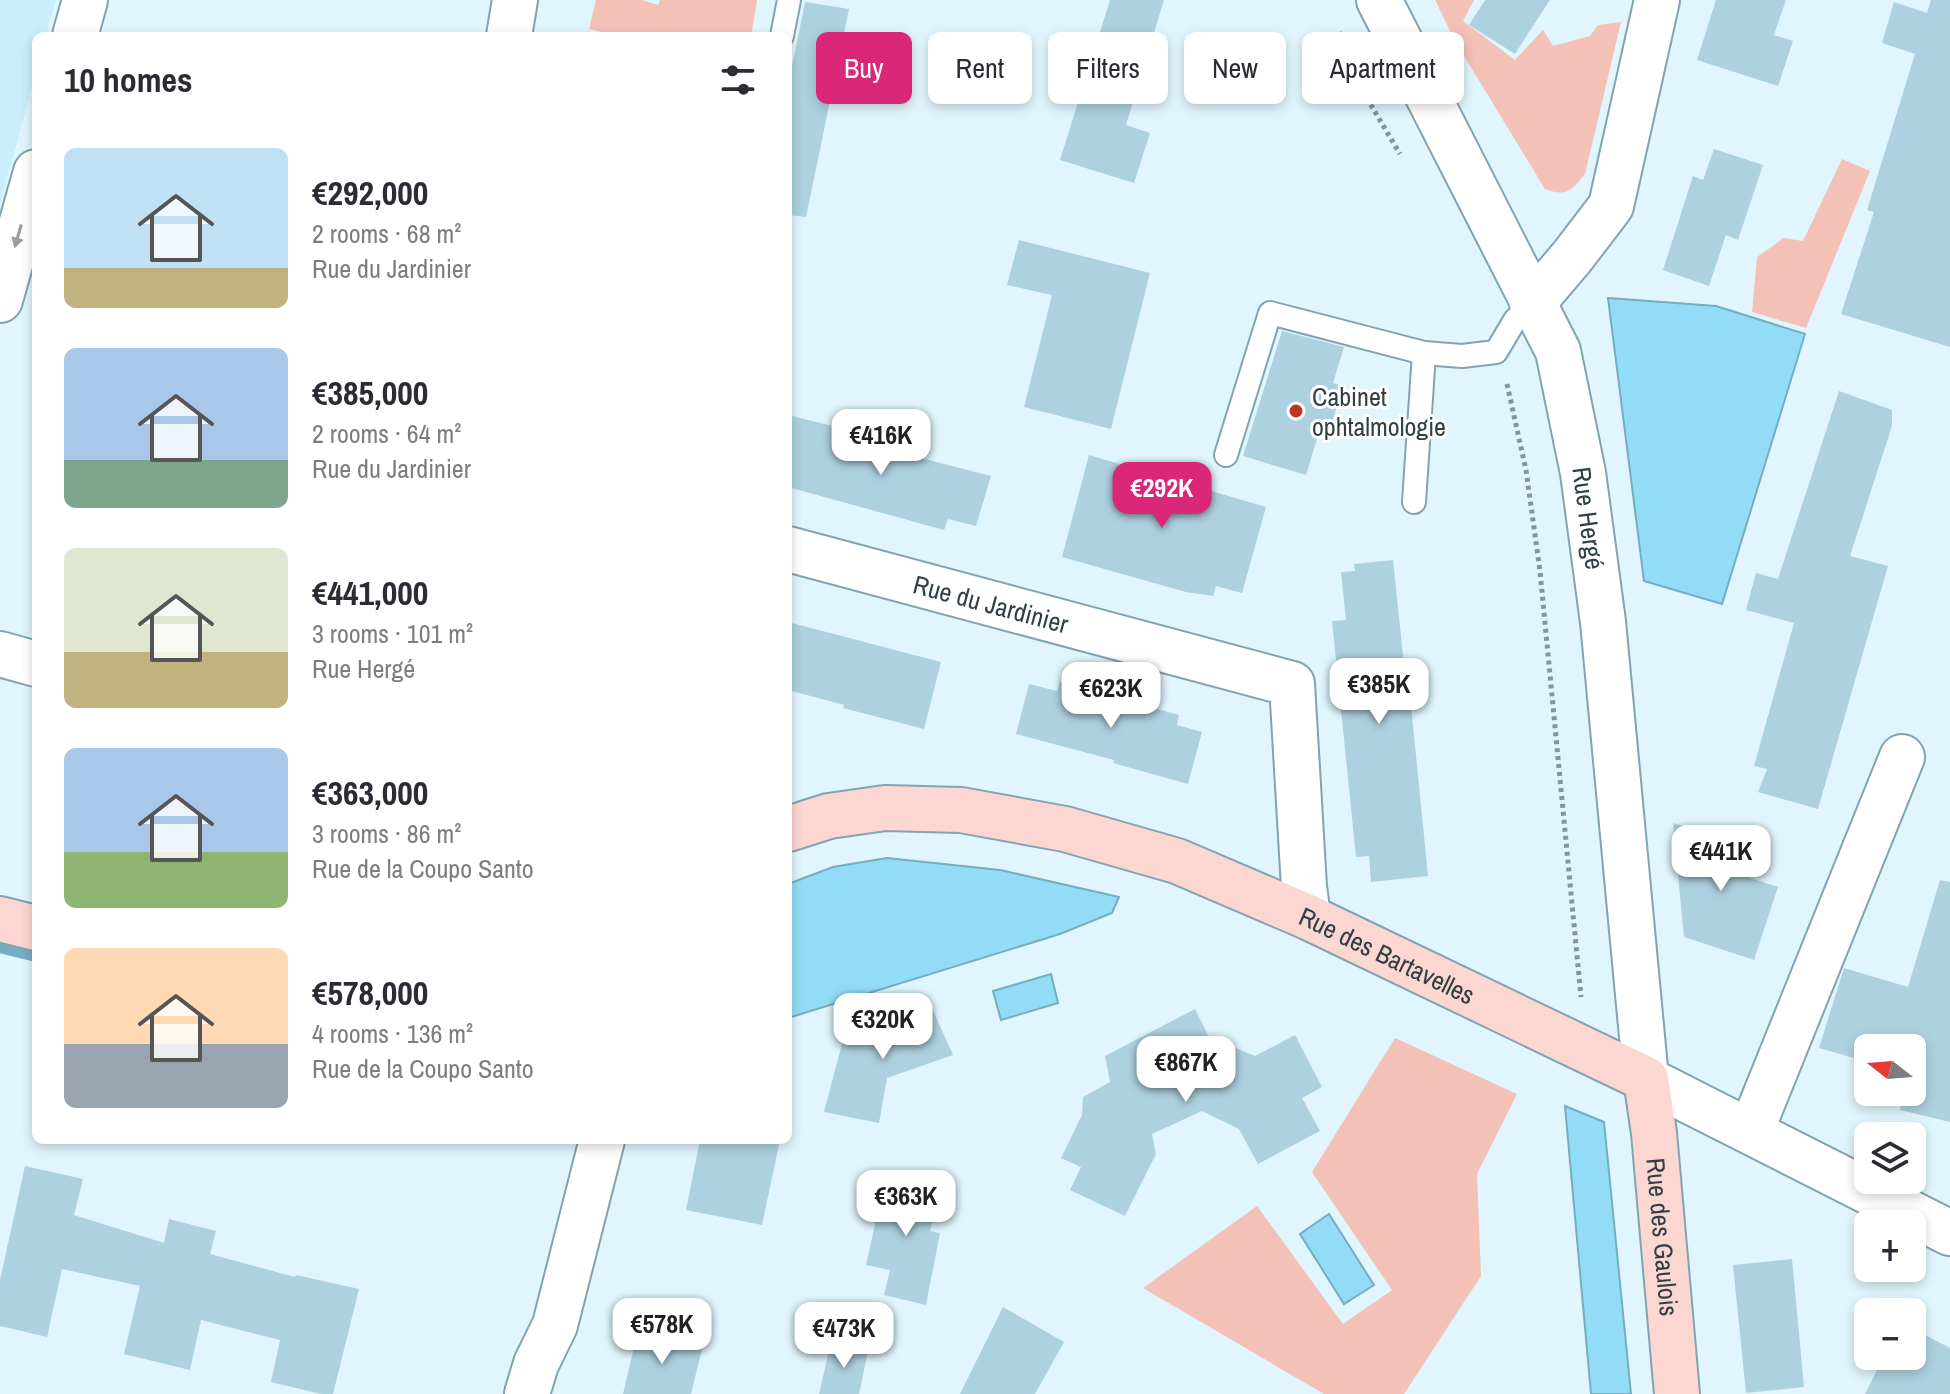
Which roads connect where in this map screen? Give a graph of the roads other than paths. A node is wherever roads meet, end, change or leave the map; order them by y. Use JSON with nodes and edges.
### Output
{"nodes":[{"id":1,"x":85,"y":0,"type":"edge"},
{"id":2,"x":515,"y":0,"type":"edge"},
{"id":3,"x":789,"y":0,"type":"edge"},
{"id":4,"x":1379,"y":0,"type":"edge"},
{"id":5,"x":1657,"y":0,"type":"edge"},
{"id":6,"x":76,"y":32,"type":"edge"},
{"id":7,"x":510,"y":32,"type":"edge"},
{"id":8,"x":783,"y":32,"type":"edge"},
{"id":9,"x":32,"y":186,"type":"edge"},
{"id":10,"x":0,"y":300,"type":"edge"},
{"id":11,"x":1532,"y":304,"type":"junction"},
{"id":12,"x":1424,"y":353,"type":"junction"},
{"id":13,"x":1226,"y":455,"type":"dead end"},
{"id":14,"x":1414,"y":502,"type":"dead end"},
{"id":15,"x":792,"y":550,"type":"edge"},
{"id":16,"x":0,"y":654,"type":"edge"},
{"id":17,"x":32,"y":663,"type":"edge"},
{"id":18,"x":1902,"y":757,"type":"dead end"},
{"id":19,"x":792,"y":828,"type":"edge"},
{"id":20,"x":1308,"y":917,"type":"junction"},
{"id":21,"x":0,"y":919,"type":"edge"},
{"id":22,"x":32,"y":927,"type":"edge"},
{"id":23,"x":1646,"y":1079,"type":"junction"},
{"id":24,"x":1751,"y":1131,"type":"junction"},
{"id":25,"x":601,"y":1144,"type":"edge"},
{"id":26,"x":1950,"y":1233,"type":"edge"},
{"id":27,"x":527,"y":1394,"type":"edge"},
{"id":28,"x":1677,"y":1394,"type":"edge"}],
"edges":[{"from":1,"to":6,"type":"street"},
{"from":2,"to":7,"type":"street"},
{"from":3,"to":8,"type":"lane"},
{"from":4,"to":11,"type":"street","name":"Rue Hergé"},
{"from":5,"to":11,"type":"street"},
{"from":9,"to":10,"type":"street","one_way":true},
{"from":11,"to":12,"type":"lane"},
{"from":11,"to":23,"type":"street","name":"Rue Hergé"},
{"from":12,"to":13,"type":"lane"},
{"from":12,"to":14,"type":"lane"},
{"from":15,"to":20,"type":"street","name":"Rue du Jardinier"},
{"from":16,"to":17,"type":"street"},
{"from":18,"to":24,"type":"street"},
{"from":19,"to":20,"type":"street","name":"Rue des Bartavelles"},
{"from":20,"to":23,"type":"street","name":"Rue des Bartavelles"},
{"from":21,"to":22,"type":"street"},
{"from":23,"to":24,"type":"street","name":"Rue des Bartavelles"},
{"from":23,"to":28,"type":"street","name":"Rue des Gaulois"},
{"from":24,"to":26,"type":"street","name":"Rue des Bartavelles"},
{"from":25,"to":27,"type":"street"}]}
